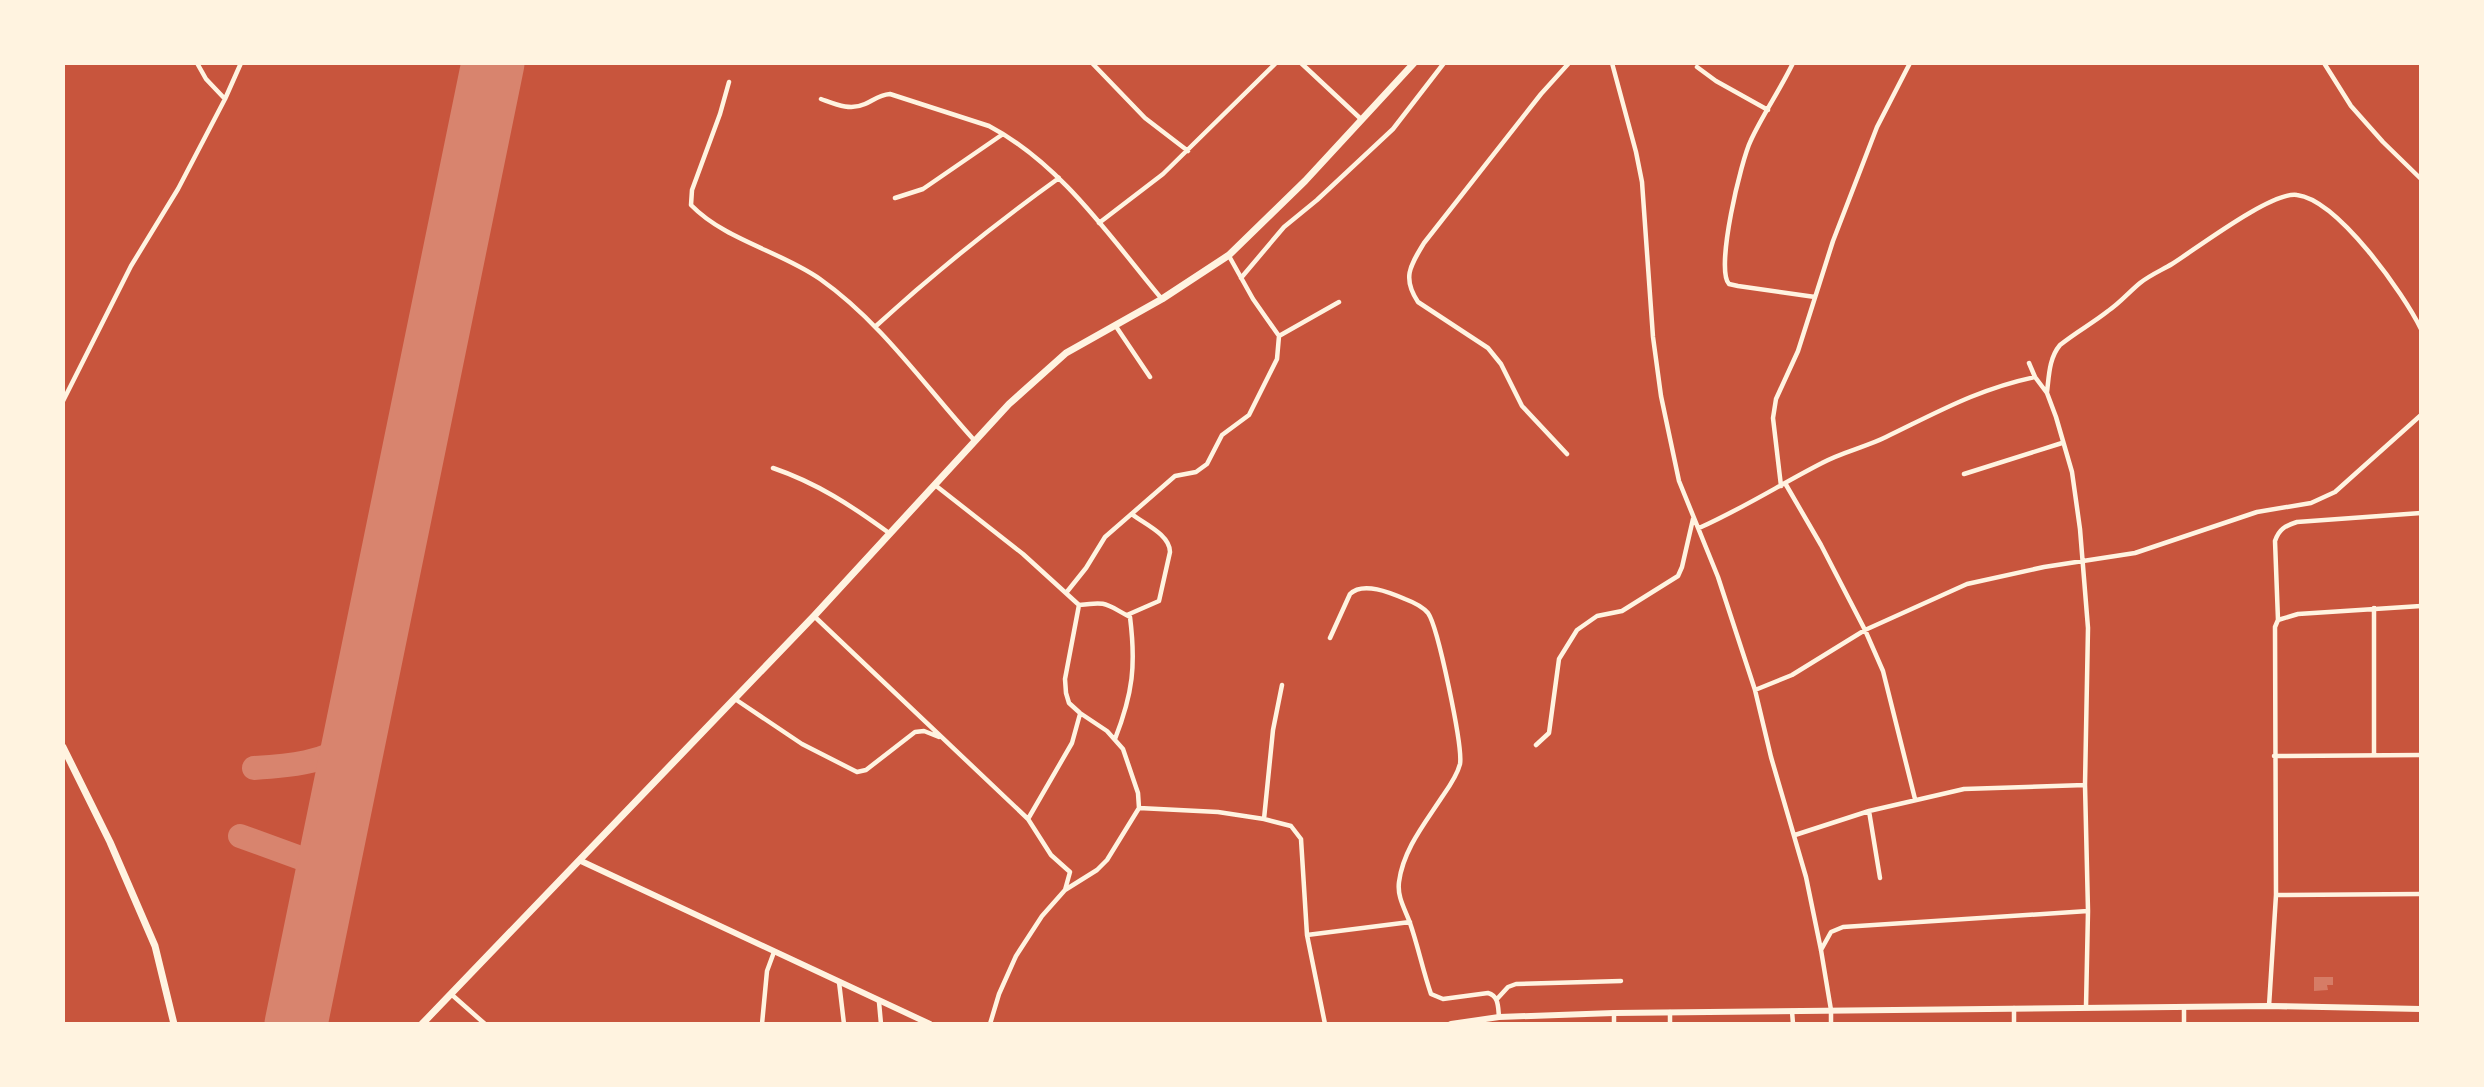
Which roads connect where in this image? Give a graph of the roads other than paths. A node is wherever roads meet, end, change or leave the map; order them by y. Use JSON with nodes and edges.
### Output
{"nodes":[{"id":1,"x":197,"y":63,"type":"edge"},
{"id":2,"x":241,"y":63,"type":"edge"},
{"id":3,"x":1092,"y":63,"type":"edge"},
{"id":4,"x":1276,"y":63,"type":"edge"},
{"id":5,"x":1301,"y":63,"type":"edge"},
{"id":6,"x":1414,"y":63,"type":"edge"},
{"id":7,"x":1444,"y":63,"type":"edge"},
{"id":8,"x":1569,"y":63,"type":"edge"},
{"id":9,"x":1612,"y":63,"type":"edge"},
{"id":10,"x":1793,"y":63,"type":"edge"},
{"id":11,"x":1910,"y":63,"type":"edge"},
{"id":12,"x":2324,"y":63,"type":"edge"},
{"id":13,"x":2336,"y":63,"type":"edge"},
{"id":14,"x":1697,"y":67,"type":"dead end"},
{"id":15,"x":2329,"y":69,"type":"junction"},
{"id":16,"x":729,"y":82,"type":"dead end"},
{"id":17,"x":225,"y":99,"type":"junction"},
{"id":18,"x":821,"y":99,"type":"dead end"},
{"id":19,"x":1768,"y":110,"type":"junction"},
{"id":20,"x":1363,"y":120,"type":"junction"},
{"id":21,"x":1003,"y":134,"type":"junction"},
{"id":22,"x":1188,"y":151,"type":"junction"},
{"id":23,"x":1059,"y":178,"type":"junction"},
{"id":24,"x":2421,"y":179,"type":"edge"},
{"id":25,"x":895,"y":198,"type":"dead end"},
{"id":26,"x":1099,"y":223,"type":"junction"},
{"id":27,"x":1229,"y":255,"type":"junction"},
{"id":28,"x":1241,"y":278,"type":"junction"},
{"id":29,"x":1815,"y":297,"type":"junction"},
{"id":30,"x":1162,"y":299,"type":"junction"},
{"id":31,"x":1339,"y":302,"type":"dead end"},
{"id":32,"x":1115,"y":324,"type":"junction"},
{"id":33,"x":876,"y":326,"type":"junction"},
{"id":34,"x":2421,"y":330,"type":"edge"},
{"id":35,"x":1279,"y":336,"type":"junction"},
{"id":36,"x":2029,"y":363,"type":"dead end"},
{"id":37,"x":1150,"y":377,"type":"dead end"},
{"id":38,"x":2035,"y":377,"type":"junction"},
{"id":39,"x":2047,"y":393,"type":"junction"},
{"id":40,"x":63,"y":401,"type":"edge"},
{"id":41,"x":2421,"y":415,"type":"edge"},
{"id":42,"x":974,"y":440,"type":"junction"},
{"id":43,"x":2062,"y":443,"type":"junction"},
{"id":44,"x":1567,"y":454,"type":"dead end"},
{"id":45,"x":773,"y":468,"type":"dead end"},
{"id":46,"x":1964,"y":474,"type":"dead end"},
{"id":47,"x":1783,"y":484,"type":"junction"},
{"id":48,"x":935,"y":485,"type":"junction"},
{"id":49,"x":2421,"y":513,"type":"edge"},
{"id":50,"x":1133,"y":514,"type":"junction"},
{"id":51,"x":1693,"y":518,"type":"junction"},
{"id":52,"x":1699,"y":528,"type":"junction"},
{"id":53,"x":889,"y":533,"type":"junction"},
{"id":54,"x":2083,"y":561,"type":"junction"},
{"id":55,"x":1066,"y":593,"type":"junction"},
{"id":56,"x":1079,"y":605,"type":"junction"},
{"id":57,"x":2421,"y":606,"type":"edge"},
{"id":58,"x":2374,"y":608,"type":"junction"},
{"id":59,"x":814,"y":616,"type":"junction"},
{"id":60,"x":1126,"y":616,"type":"junction"},
{"id":61,"x":2278,"y":620,"type":"junction"},
{"id":62,"x":1865,"y":630,"type":"junction"},
{"id":63,"x":1330,"y":638,"type":"dead end"},
{"id":64,"x":1282,"y":685,"type":"dead end"},
{"id":65,"x":1755,"y":690,"type":"junction"},
{"id":66,"x":735,"y":699,"type":"junction"},
{"id":67,"x":1080,"y":713,"type":"junction"},
{"id":68,"x":943,"y":739,"type":"junction"},
{"id":69,"x":1115,"y":739,"type":"junction"},
{"id":70,"x":1536,"y":745,"type":"dead end"},
{"id":71,"x":63,"y":747,"type":"edge"},
{"id":72,"x":2374,"y":755,"type":"junction"},
{"id":73,"x":2421,"y":755,"type":"edge"},
{"id":74,"x":2274,"y":757,"type":"junction"},
{"id":75,"x":2085,"y":785,"type":"junction"},
{"id":76,"x":1915,"y":799,"type":"junction"},
{"id":77,"x":1139,"y":808,"type":"junction"},
{"id":78,"x":1869,"y":811,"type":"junction"},
{"id":79,"x":1028,"y":819,"type":"junction"},
{"id":80,"x":1264,"y":819,"type":"junction"},
{"id":81,"x":1795,"y":835,"type":"junction"},
{"id":82,"x":581,"y":861,"type":"junction"},
{"id":83,"x":1881,"y":878,"type":"dead end"},
{"id":84,"x":1065,"y":890,"type":"junction"},
{"id":85,"x":2421,"y":894,"type":"edge"},
{"id":86,"x":2276,"y":895,"type":"junction"},
{"id":87,"x":2088,"y":912,"type":"junction"},
{"id":88,"x":1410,"y":922,"type":"junction"},
{"id":89,"x":1307,"y":935,"type":"junction"},
{"id":90,"x":1821,"y":950,"type":"junction"},
{"id":91,"x":774,"y":952,"type":"junction"},
{"id":92,"x":839,"y":981,"type":"junction"},
{"id":93,"x":1621,"y":981,"type":"dead end"},
{"id":94,"x":450,"y":993,"type":"junction"},
{"id":95,"x":1497,"y":999,"type":"junction"},
{"id":96,"x":880,"y":1002,"type":"junction"},
{"id":97,"x":2269,"y":1006,"type":"junction"},
{"id":98,"x":2086,"y":1007,"type":"junction"},
{"id":99,"x":2184,"y":1007,"type":"junction"},
{"id":100,"x":2014,"y":1008,"type":"junction"},
{"id":101,"x":2421,"y":1009,"type":"edge"},
{"id":102,"x":1792,"y":1010,"type":"junction"},
{"id":103,"x":1830,"y":1010,"type":"junction"},
{"id":104,"x":1670,"y":1012,"type":"junction"},
{"id":105,"x":1614,"y":1013,"type":"junction"},
{"id":106,"x":1499,"y":1017,"type":"junction"},
{"id":107,"x":174,"y":1024,"type":"edge"},
{"id":108,"x":422,"y":1024,"type":"edge"},
{"id":109,"x":485,"y":1024,"type":"edge"},
{"id":110,"x":762,"y":1024,"type":"edge"},
{"id":111,"x":844,"y":1024,"type":"edge"},
{"id":112,"x":881,"y":1024,"type":"edge"},
{"id":113,"x":930,"y":1024,"type":"edge"},
{"id":114,"x":990,"y":1024,"type":"edge"},
{"id":115,"x":1325,"y":1024,"type":"edge"},
{"id":116,"x":1452,"y":1024,"type":"edge"},
{"id":117,"x":1614,"y":1024,"type":"edge"},
{"id":118,"x":1670,"y":1024,"type":"edge"},
{"id":119,"x":1793,"y":1024,"type":"edge"},
{"id":120,"x":1831,"y":1024,"type":"edge"},
{"id":121,"x":2014,"y":1024,"type":"edge"},
{"id":122,"x":2184,"y":1024,"type":"edge"}],
"edges":[{"from":1,"to":17,"type":"street"},
{"from":2,"to":17,"type":"street"},
{"from":3,"to":22,"type":"street"},
{"from":4,"to":22,"type":"street"},
{"from":5,"to":20,"type":"street"},
{"from":6,"to":20,"type":"main road"},
{"from":7,"to":28,"type":"street"},
{"from":8,"to":44,"type":"street"},
{"from":9,"to":51,"type":"street"},
{"from":10,"to":19,"type":"street"},
{"from":11,"to":29,"type":"street"},
{"from":12,"to":15,"type":"street"},
{"from":13,"to":15,"type":"street"},
{"from":14,"to":19,"type":"street"},
{"from":15,"to":24,"type":"street"},
{"from":16,"to":33,"type":"street"},
{"from":17,"to":40,"type":"street"},
{"from":18,"to":21,"type":"street"},
{"from":19,"to":29,"type":"street"},
{"from":20,"to":27,"type":"main road"},
{"from":21,"to":23,"type":"street"},
{"from":21,"to":25,"type":"street"},
{"from":22,"to":26,"type":"street"},
{"from":23,"to":26,"type":"street"},
{"from":23,"to":33,"type":"street"},
{"from":26,"to":30,"type":"street"},
{"from":27,"to":28,"type":"street"},
{"from":27,"to":30,"type":"main road"},
{"from":28,"to":35,"type":"street"},
{"from":29,"to":47,"type":"street"},
{"from":30,"to":32,"type":"main road"},
{"from":31,"to":35,"type":"street"},
{"from":32,"to":37,"type":"street"},
{"from":32,"to":42,"type":"main road"},
{"from":33,"to":42,"type":"street"},
{"from":34,"to":39,"type":"street"},
{"from":35,"to":50,"type":"street"},
{"from":36,"to":38,"type":"street"},
{"from":38,"to":39,"type":"street"},
{"from":38,"to":47,"type":"street"},
{"from":39,"to":43,"type":"street"},
{"from":41,"to":54,"type":"street"},
{"from":42,"to":48,"type":"main road"},
{"from":43,"to":46,"type":"street"},
{"from":43,"to":54,"type":"street"},
{"from":45,"to":53,"type":"street"},
{"from":47,"to":52,"type":"street"},
{"from":47,"to":62,"type":"street"},
{"from":48,"to":53,"type":"main road"},
{"from":48,"to":55,"type":"street"},
{"from":49,"to":61,"type":"street"},
{"from":50,"to":55,"type":"street"},
{"from":50,"to":60,"type":"street"},
{"from":51,"to":52,"type":"street"},
{"from":51,"to":70,"type":"street"},
{"from":52,"to":65,"type":"street"},
{"from":53,"to":59,"type":"main road"},
{"from":54,"to":62,"type":"street"},
{"from":54,"to":75,"type":"street"},
{"from":55,"to":56,"type":"street"},
{"from":56,"to":60,"type":"street"},
{"from":56,"to":67,"type":"street"},
{"from":57,"to":58,"type":"street"},
{"from":58,"to":61,"type":"street"},
{"from":58,"to":72,"type":"street"},
{"from":59,"to":66,"type":"main road"},
{"from":59,"to":68,"type":"street"},
{"from":60,"to":69,"type":"street"},
{"from":61,"to":74,"type":"street"},
{"from":62,"to":65,"type":"street"},
{"from":62,"to":76,"type":"street"},
{"from":63,"to":88,"type":"street"},
{"from":64,"to":80,"type":"street"},
{"from":65,"to":81,"type":"street"},
{"from":66,"to":68,"type":"street"},
{"from":66,"to":82,"type":"main road"},
{"from":67,"to":69,"type":"street"},
{"from":67,"to":79,"type":"street"},
{"from":68,"to":79,"type":"street"},
{"from":69,"to":77,"type":"street"},
{"from":71,"to":107,"type":"main road"},
{"from":72,"to":73,"type":"street"},
{"from":72,"to":74,"type":"street"},
{"from":74,"to":86,"type":"street"},
{"from":75,"to":76,"type":"street"},
{"from":75,"to":87,"type":"street"},
{"from":76,"to":78,"type":"street"},
{"from":77,"to":80,"type":"street"},
{"from":77,"to":84,"type":"street"},
{"from":78,"to":81,"type":"street"},
{"from":78,"to":83,"type":"street"},
{"from":79,"to":84,"type":"street"},
{"from":80,"to":89,"type":"street"},
{"from":81,"to":90,"type":"street"},
{"from":82,"to":91,"type":"street"},
{"from":82,"to":94,"type":"main road"},
{"from":84,"to":114,"type":"street"},
{"from":85,"to":86,"type":"street"},
{"from":86,"to":97,"type":"street"},
{"from":87,"to":90,"type":"street"},
{"from":87,"to":98,"type":"street"},
{"from":88,"to":89,"type":"street"},
{"from":88,"to":95,"type":"street"},
{"from":89,"to":115,"type":"street"},
{"from":90,"to":103,"type":"street"},
{"from":91,"to":92,"type":"street"},
{"from":91,"to":110,"type":"street"},
{"from":92,"to":96,"type":"street"},
{"from":92,"to":111,"type":"street"},
{"from":93,"to":95,"type":"street"},
{"from":94,"to":108,"type":"main road"},
{"from":94,"to":109,"type":"street"},
{"from":95,"to":106,"type":"street"},
{"from":96,"to":112,"type":"street"},
{"from":96,"to":113,"type":"street"},
{"from":97,"to":99,"type":"street"},
{"from":97,"to":101,"type":"street"},
{"from":98,"to":99,"type":"street"},
{"from":98,"to":100,"type":"street"},
{"from":99,"to":122,"type":"street"},
{"from":100,"to":103,"type":"street"},
{"from":100,"to":121,"type":"street"},
{"from":102,"to":103,"type":"street"},
{"from":102,"to":104,"type":"street"},
{"from":102,"to":119,"type":"street"},
{"from":103,"to":120,"type":"street"},
{"from":104,"to":105,"type":"street"},
{"from":104,"to":118,"type":"street"},
{"from":105,"to":106,"type":"street"},
{"from":105,"to":117,"type":"street"},
{"from":106,"to":116,"type":"street"}]}
